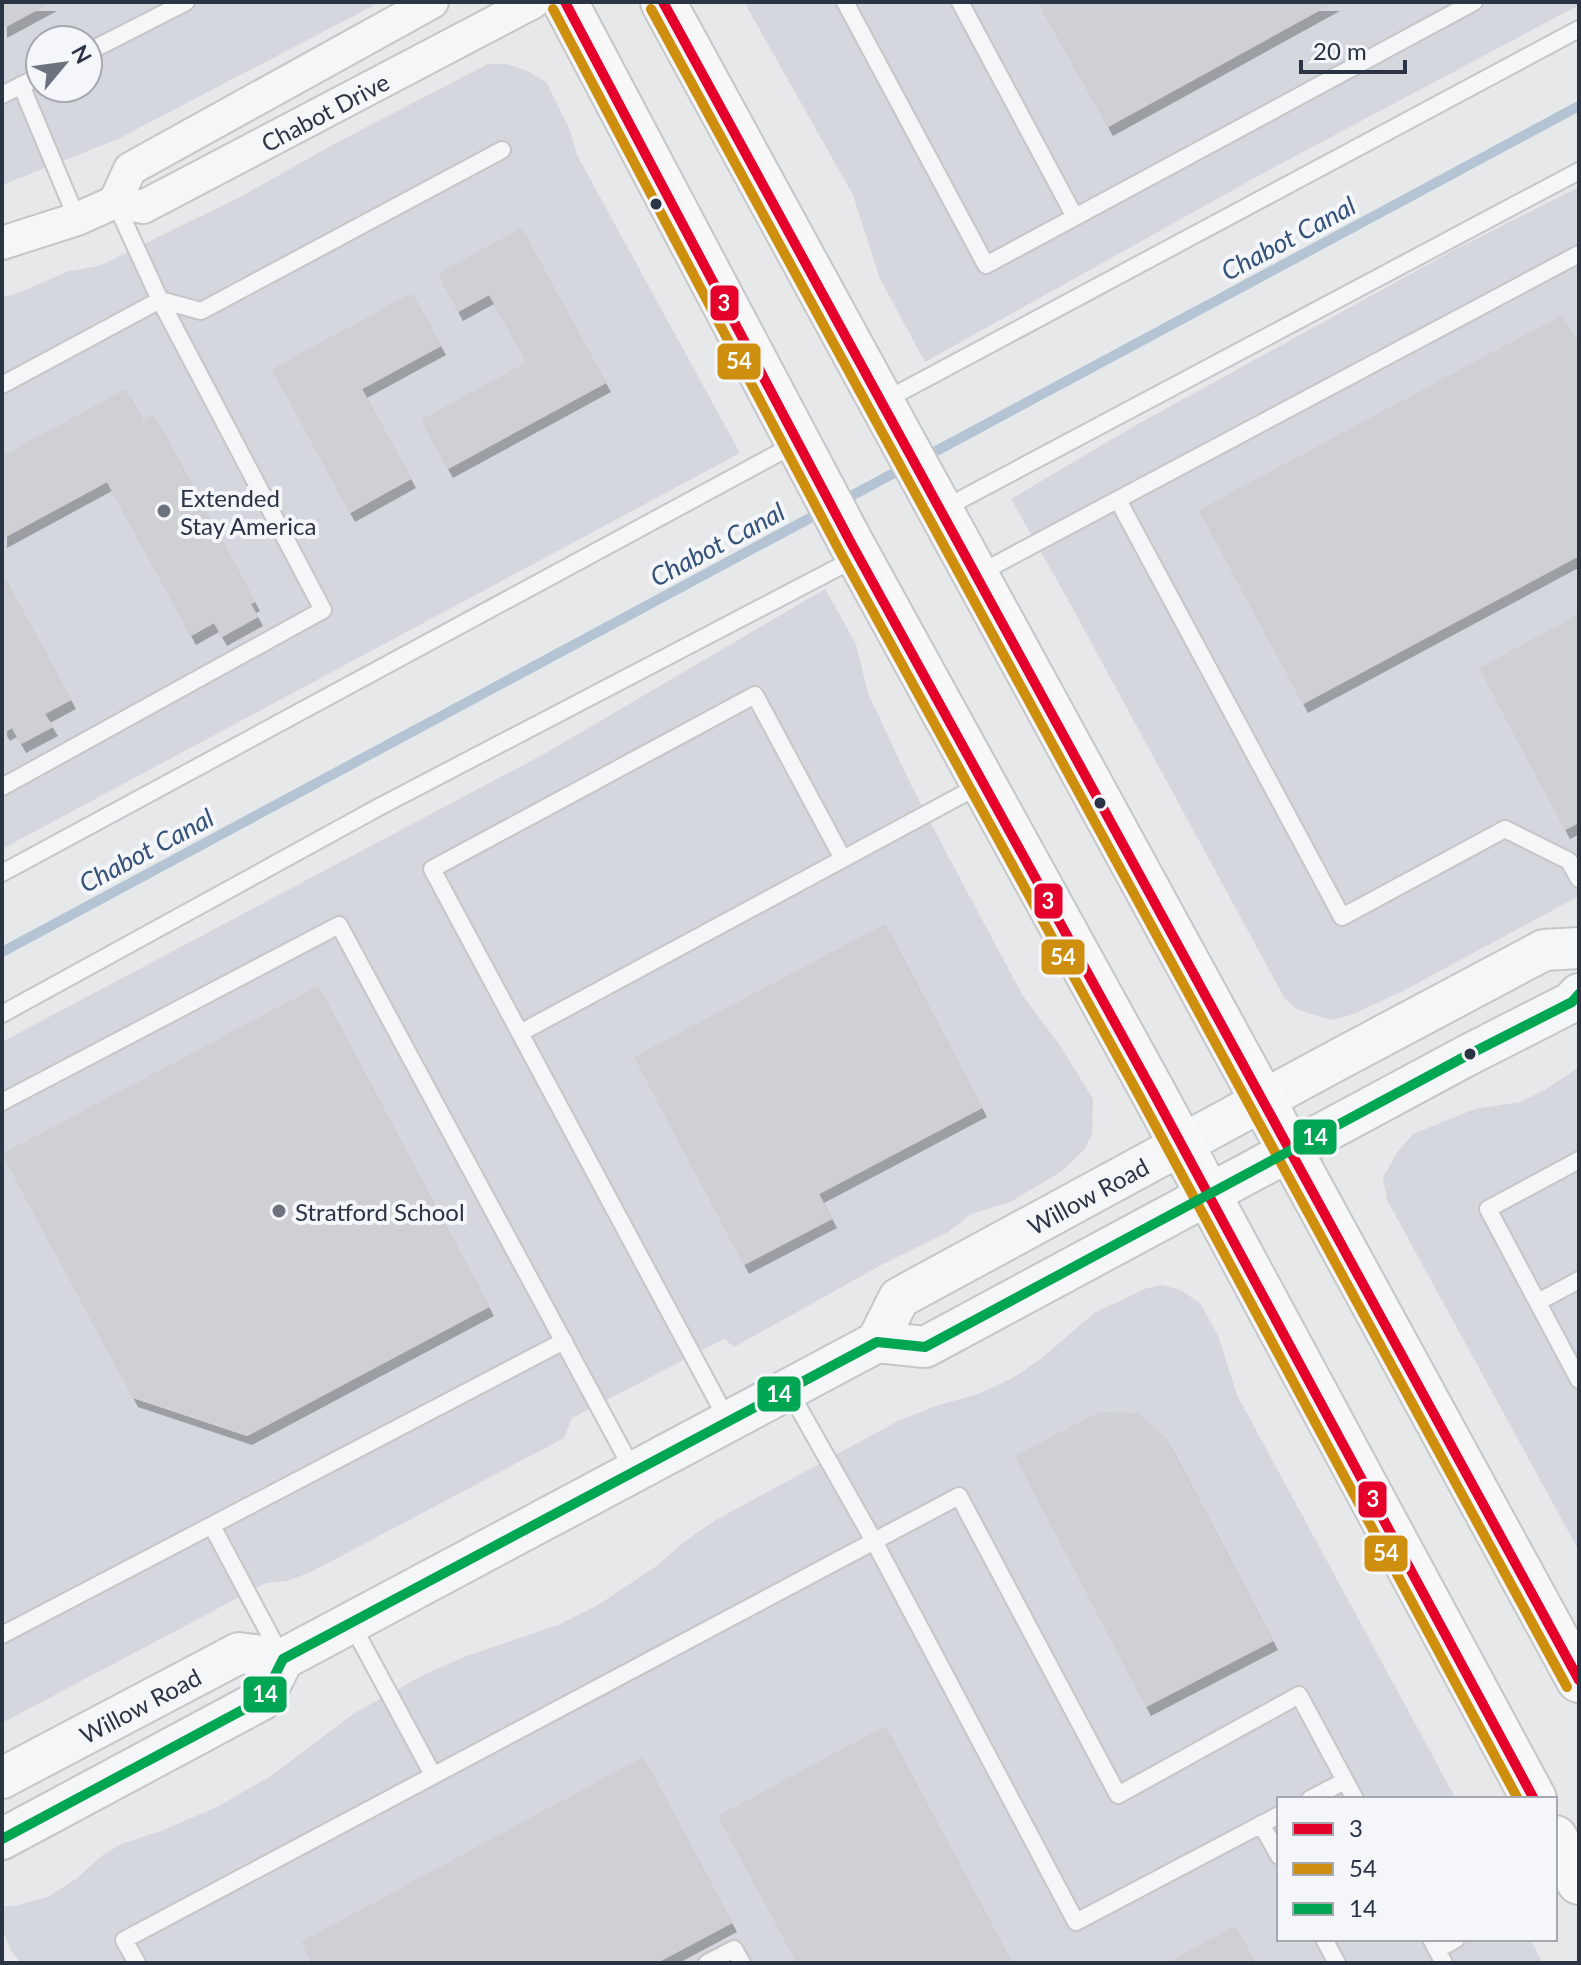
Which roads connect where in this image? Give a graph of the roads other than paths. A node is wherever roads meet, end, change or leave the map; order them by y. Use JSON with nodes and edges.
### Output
{"nodes":[{"id":1,"x":186,"y":2,"type":"edge"},
{"id":2,"x":432,"y":2,"type":"edge"},
{"id":3,"x":533,"y":2,"type":"edge"},
{"id":4,"x":565,"y":2,"type":"edge"},
{"id":5,"x":663,"y":2,"type":"edge"},
{"id":6,"x":845,"y":2,"type":"edge"},
{"id":7,"x":960,"y":2,"type":"edge"},
{"id":8,"x":1474,"y":2,"type":"edge"},
{"id":9,"x":1579,"y":29,"type":"edge"},
{"id":10,"x":104,"y":44,"type":"edge"},
{"id":11,"x":24,"y":84,"type":"edge"},
{"id":12,"x":21,"y":85,"type":"junction"},
{"id":13,"x":2,"y":95,"type":"edge"},
{"id":14,"x":502,"y":150,"type":"dead end"},
{"id":15,"x":1579,"y":171,"type":"edge"},
{"id":16,"x":115,"y":202,"type":"junction"},
{"id":17,"x":1075,"y":217,"type":"junction"},
{"id":18,"x":77,"y":219,"type":"junction"},
{"id":19,"x":2,"y":243,"type":"edge"},
{"id":20,"x":1579,"y":254,"type":"edge"},
{"id":21,"x":160,"y":300,"type":"junction"},
{"id":22,"x":2,"y":385,"type":"edge"},
{"id":23,"x":885,"y":409,"type":"junction"},
{"id":24,"x":802,"y":450,"type":"junction"},
{"id":25,"x":1118,"y":500,"type":"junction"},
{"id":26,"x":938,"y":505,"type":"junction"},
{"id":27,"x":855,"y":549,"type":"junction"},
{"id":28,"x":976,"y":575,"type":"junction"},
{"id":29,"x":984,"y":783,"type":"junction"},
{"id":30,"x":2,"y":787,"type":"edge"},
{"id":31,"x":843,"y":859,"type":"junction"},
{"id":32,"x":2,"y":873,"type":"edge"},
{"id":33,"x":1579,"y":879,"type":"edge"},
{"id":34,"x":1579,"y":948,"type":"edge"},
{"id":35,"x":1579,"y":994,"type":"edge"},
{"id":36,"x":2,"y":1014,"type":"edge"},
{"id":37,"x":520,"y":1033,"type":"junction"},
{"id":38,"x":1264,"y":1100,"type":"junction"},
{"id":39,"x":2,"y":1102,"type":"edge"},
{"id":40,"x":1181,"y":1145,"type":"junction"},
{"id":41,"x":1291,"y":1151,"type":"junction"},
{"id":42,"x":1579,"y":1160,"type":"edge"},
{"id":43,"x":1208,"y":1195,"type":"junction"},
{"id":44,"x":1579,"y":1280,"type":"edge"},
{"id":45,"x":1538,"y":1302,"type":"junction"},
{"id":46,"x":564,"y":1341,"type":"junction"},
{"id":47,"x":877,"y":1342,"type":"junction"},
{"id":48,"x":1579,"y":1380,"type":"edge"},
{"id":49,"x":788,"y":1389,"type":"junction"},
{"id":50,"x":728,"y":1421,"type":"junction"},
{"id":51,"x":634,"y":1472,"type":"junction"},
{"id":52,"x":212,"y":1526,"type":"junction"},
{"id":53,"x":874,"y":1541,"type":"junction"},
{"id":54,"x":351,"y":1623,"type":"junction"},
{"id":55,"x":2,"y":1635,"type":"edge"},
{"id":56,"x":283,"y":1659,"type":"junction"},
{"id":57,"x":1579,"y":1680,"type":"edge"},
{"id":58,"x":433,"y":1775,"type":"junction"},
{"id":59,"x":2,"y":1778,"type":"edge"},
{"id":60,"x":1345,"y":1781,"type":"junction"},
{"id":61,"x":1314,"y":1797,"type":"edge"},
{"id":62,"x":1354,"y":1797,"type":"edge"},
{"id":63,"x":1533,"y":1797,"type":"edge"},
{"id":64,"x":1277,"y":1816,"type":"edge"},
{"id":65,"x":1261,"y":1824,"type":"junction"},
{"id":66,"x":2,"y":1839,"type":"edge"},
{"id":67,"x":1277,"y":1852,"type":"edge"},
{"id":68,"x":1325,"y":1941,"type":"edge"},
{"id":69,"x":137,"y":1963,"type":"edge"},
{"id":70,"x":707,"y":1963,"type":"edge"},
{"id":71,"x":742,"y":1963,"type":"edge"},
{"id":72,"x":1337,"y":1963,"type":"edge"}],
"edges":[{"from":1,"to":10,"type":"lane"},
{"from":2,"to":16,"type":"street","name":"Chabot Drive"},
{"from":3,"to":16,"type":"street","name":"Chabot Drive"},
{"from":4,"to":24,"type":"main road"},
{"from":5,"to":23,"type":"main road"},
{"from":6,"to":17,"type":"lane"},
{"from":7,"to":17,"type":"lane"},
{"from":8,"to":17,"type":"lane"},
{"from":9,"to":23,"type":"lane"},
{"from":11,"to":12,"type":"lane"},
{"from":12,"to":13,"type":"lane"},
{"from":12,"to":18,"type":"lane"},
{"from":14,"to":21,"type":"lane"},
{"from":15,"to":26,"type":"lane"},
{"from":16,"to":18,"type":"street","name":"Chabot Drive"},
{"from":16,"to":21,"type":"lane"},
{"from":18,"to":19,"type":"street","name":"Chabot Drive"},
{"from":20,"to":25,"type":"lane"},
{"from":21,"to":22,"type":"lane"},
{"from":21,"to":30,"type":"lane"},
{"from":23,"to":26,"type":"main road"},
{"from":24,"to":27,"type":"main road"},
{"from":24,"to":32,"type":"lane"},
{"from":25,"to":28,"type":"lane"},
{"from":25,"to":33,"type":"lane"},
{"from":26,"to":28,"type":"main road"},
{"from":27,"to":29,"type":"main road"},
{"from":27,"to":36,"type":"lane"},
{"from":28,"to":38,"type":"main road"},
{"from":29,"to":31,"type":"lane"},
{"from":29,"to":40,"type":"main road"},
{"from":31,"to":37,"type":"lane"},
{"from":31,"to":37,"type":"lane"},
{"from":34,"to":38,"type":"street","name":"Willow Road"},
{"from":35,"to":41,"type":"street"},
{"from":37,"to":50,"type":"lane"},
{"from":38,"to":40,"type":"street","name":"Willow Road"},
{"from":38,"to":41,"type":"main road"},
{"from":39,"to":46,"type":"lane"},
{"from":40,"to":43,"type":"main road"},
{"from":40,"to":47,"type":"street","name":"Willow Road"},
{"from":41,"to":43,"type":"street"},
{"from":41,"to":57,"type":"main road"},
{"from":42,"to":45,"type":"lane"},
{"from":43,"to":47,"type":"street"},
{"from":43,"to":63,"type":"main road"},
{"from":44,"to":45,"type":"lane"},
{"from":45,"to":48,"type":"lane"},
{"from":46,"to":51,"type":"lane"},
{"from":46,"to":52,"type":"lane"},
{"from":47,"to":49,"type":"street"},
{"from":49,"to":50,"type":"street"},
{"from":49,"to":53,"type":"lane"},
{"from":50,"to":51,"type":"street"},
{"from":51,"to":54,"type":"street"},
{"from":52,"to":55,"type":"lane"},
{"from":52,"to":56,"type":"lane"},
{"from":53,"to":58,"type":"lane"},
{"from":53,"to":60,"type":"lane"},
{"from":53,"to":65,"type":"lane"},
{"from":54,"to":56,"type":"street"},
{"from":54,"to":58,"type":"lane"},
{"from":56,"to":59,"type":"street","name":"Willow Road"},
{"from":56,"to":66,"type":"street"},
{"from":58,"to":69,"type":"lane"},
{"from":60,"to":61,"type":"lane"},
{"from":60,"to":62,"type":"lane"},
{"from":64,"to":65,"type":"lane"},
{"from":65,"to":67,"type":"lane"},
{"from":68,"to":72,"type":"lane"},
{"from":70,"to":71,"type":"lane"}]}
